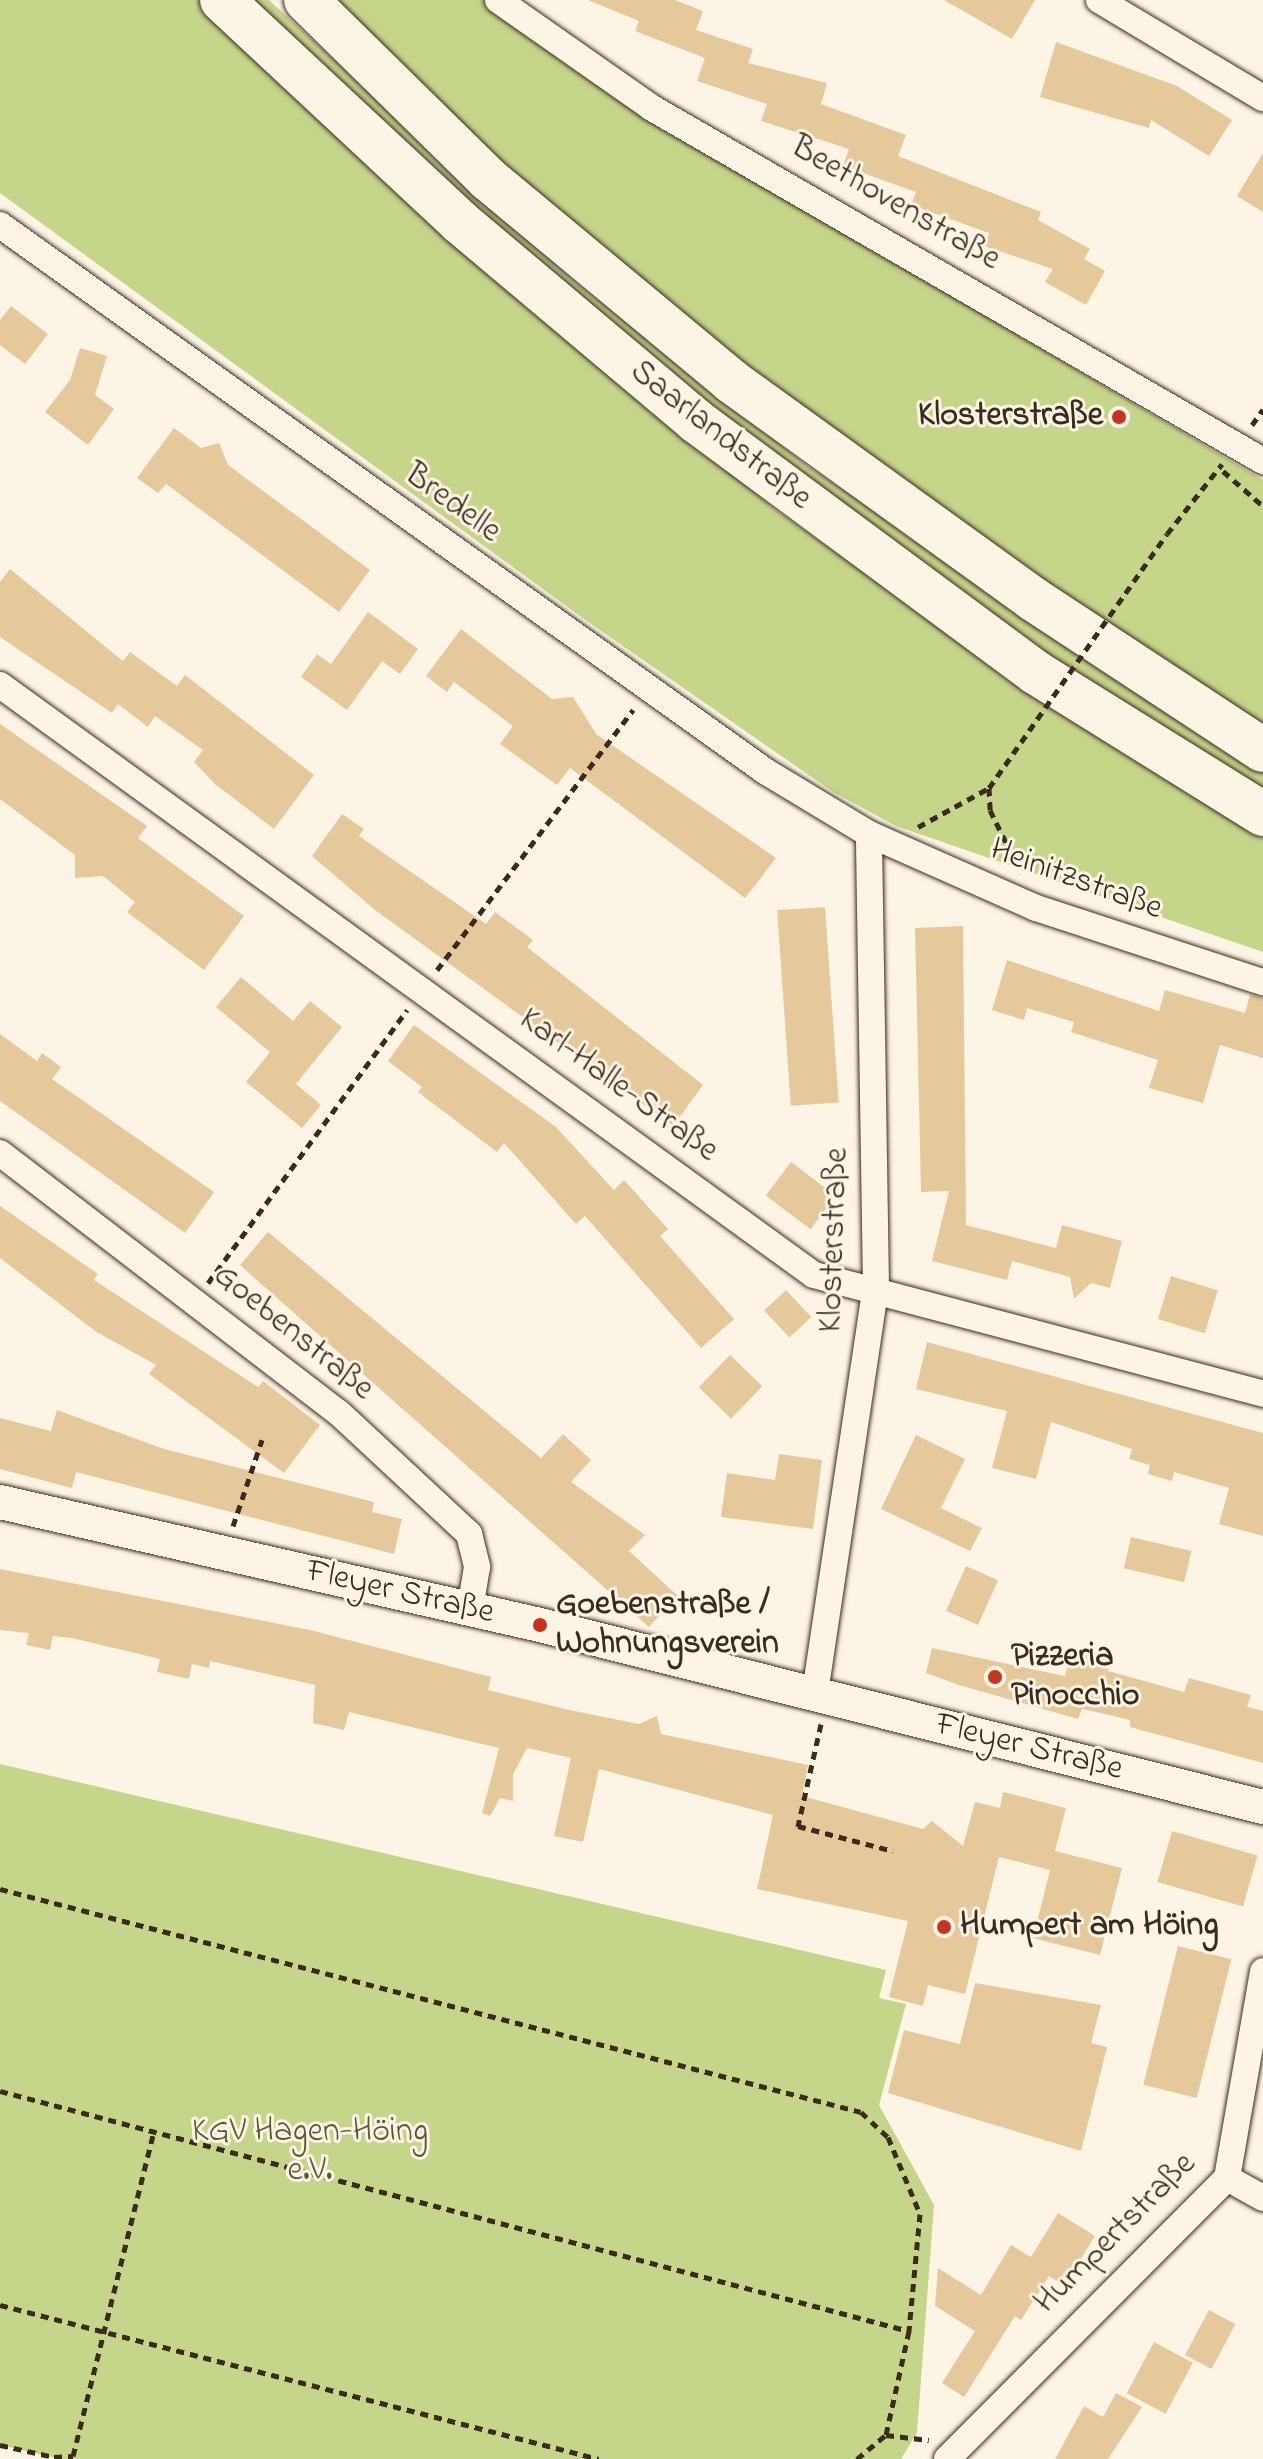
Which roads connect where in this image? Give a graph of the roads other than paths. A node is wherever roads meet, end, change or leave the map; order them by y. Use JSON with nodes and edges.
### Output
{"nodes":[{"id":1,"x":222,"y":0,"type":"edge"},
{"id":2,"x":306,"y":0,"type":"edge"},
{"id":3,"x":498,"y":0,"type":"edge"},
{"id":4,"x":1099,"y":0,"type":"edge"},
{"id":5,"x":1263,"y":98,"type":"edge"},
{"id":6,"x":0,"y":225,"type":"edge"},
{"id":7,"x":1263,"y":461,"type":"edge"},
{"id":8,"x":0,"y":685,"type":"edge"},
{"id":9,"x":1263,"y":750,"type":"edge"},
{"id":10,"x":1263,"y":814,"type":"edge"},
{"id":11,"x":879,"y":838,"type":"junction"},
{"id":12,"x":1263,"y":982,"type":"edge"},
{"id":13,"x":0,"y":1153,"type":"edge"},
{"id":14,"x":876,"y":1287,"type":"junction"},
{"id":15,"x":1263,"y":1394,"type":"edge"},
{"id":16,"x":0,"y":1502,"type":"edge"},
{"id":17,"x":470,"y":1609,"type":"junction"},
{"id":18,"x":821,"y":1695,"type":"junction"},
{"id":19,"x":1263,"y":1807,"type":"edge"},
{"id":20,"x":1263,"y":1971,"type":"edge"},
{"id":21,"x":1227,"y":2178,"type":"junction"},
{"id":22,"x":1263,"y":2198,"type":"edge"},
{"id":23,"x":949,"y":2455,"type":"edge"}],
"edges":[{"from":1,"to":10,"type":"highway","name":"Saarlandstraße"},
{"from":2,"to":9,"type":"highway","name":"Saarlandstraße"},
{"from":3,"to":7,"type":"street","name":"Beethovenstraße"},
{"from":4,"to":5,"type":"street"},
{"from":6,"to":11,"type":"street","name":"Bredelle"},
{"from":8,"to":14,"type":"street","name":"Karl-Halle-Straße"},
{"from":11,"to":12,"type":"street","name":"Heinitzstraße"},
{"from":11,"to":14,"type":"street","name":"Klosterstraße"},
{"from":13,"to":17,"type":"street","name":"Goebenstraße"},
{"from":14,"to":15,"type":"street","name":"Karl-Halle-Straße"},
{"from":14,"to":18,"type":"street","name":"Klosterstraße"},
{"from":16,"to":17,"type":"street","name":"Fleyer Straße"},
{"from":17,"to":18,"type":"street","name":"Fleyer Straße"},
{"from":18,"to":19,"type":"street","name":"Fleyer Straße"},
{"from":20,"to":21,"type":"street","name":"Humpertstraße"},
{"from":21,"to":22,"type":"street"},
{"from":21,"to":23,"type":"street","name":"Humpertstraße"}]}
